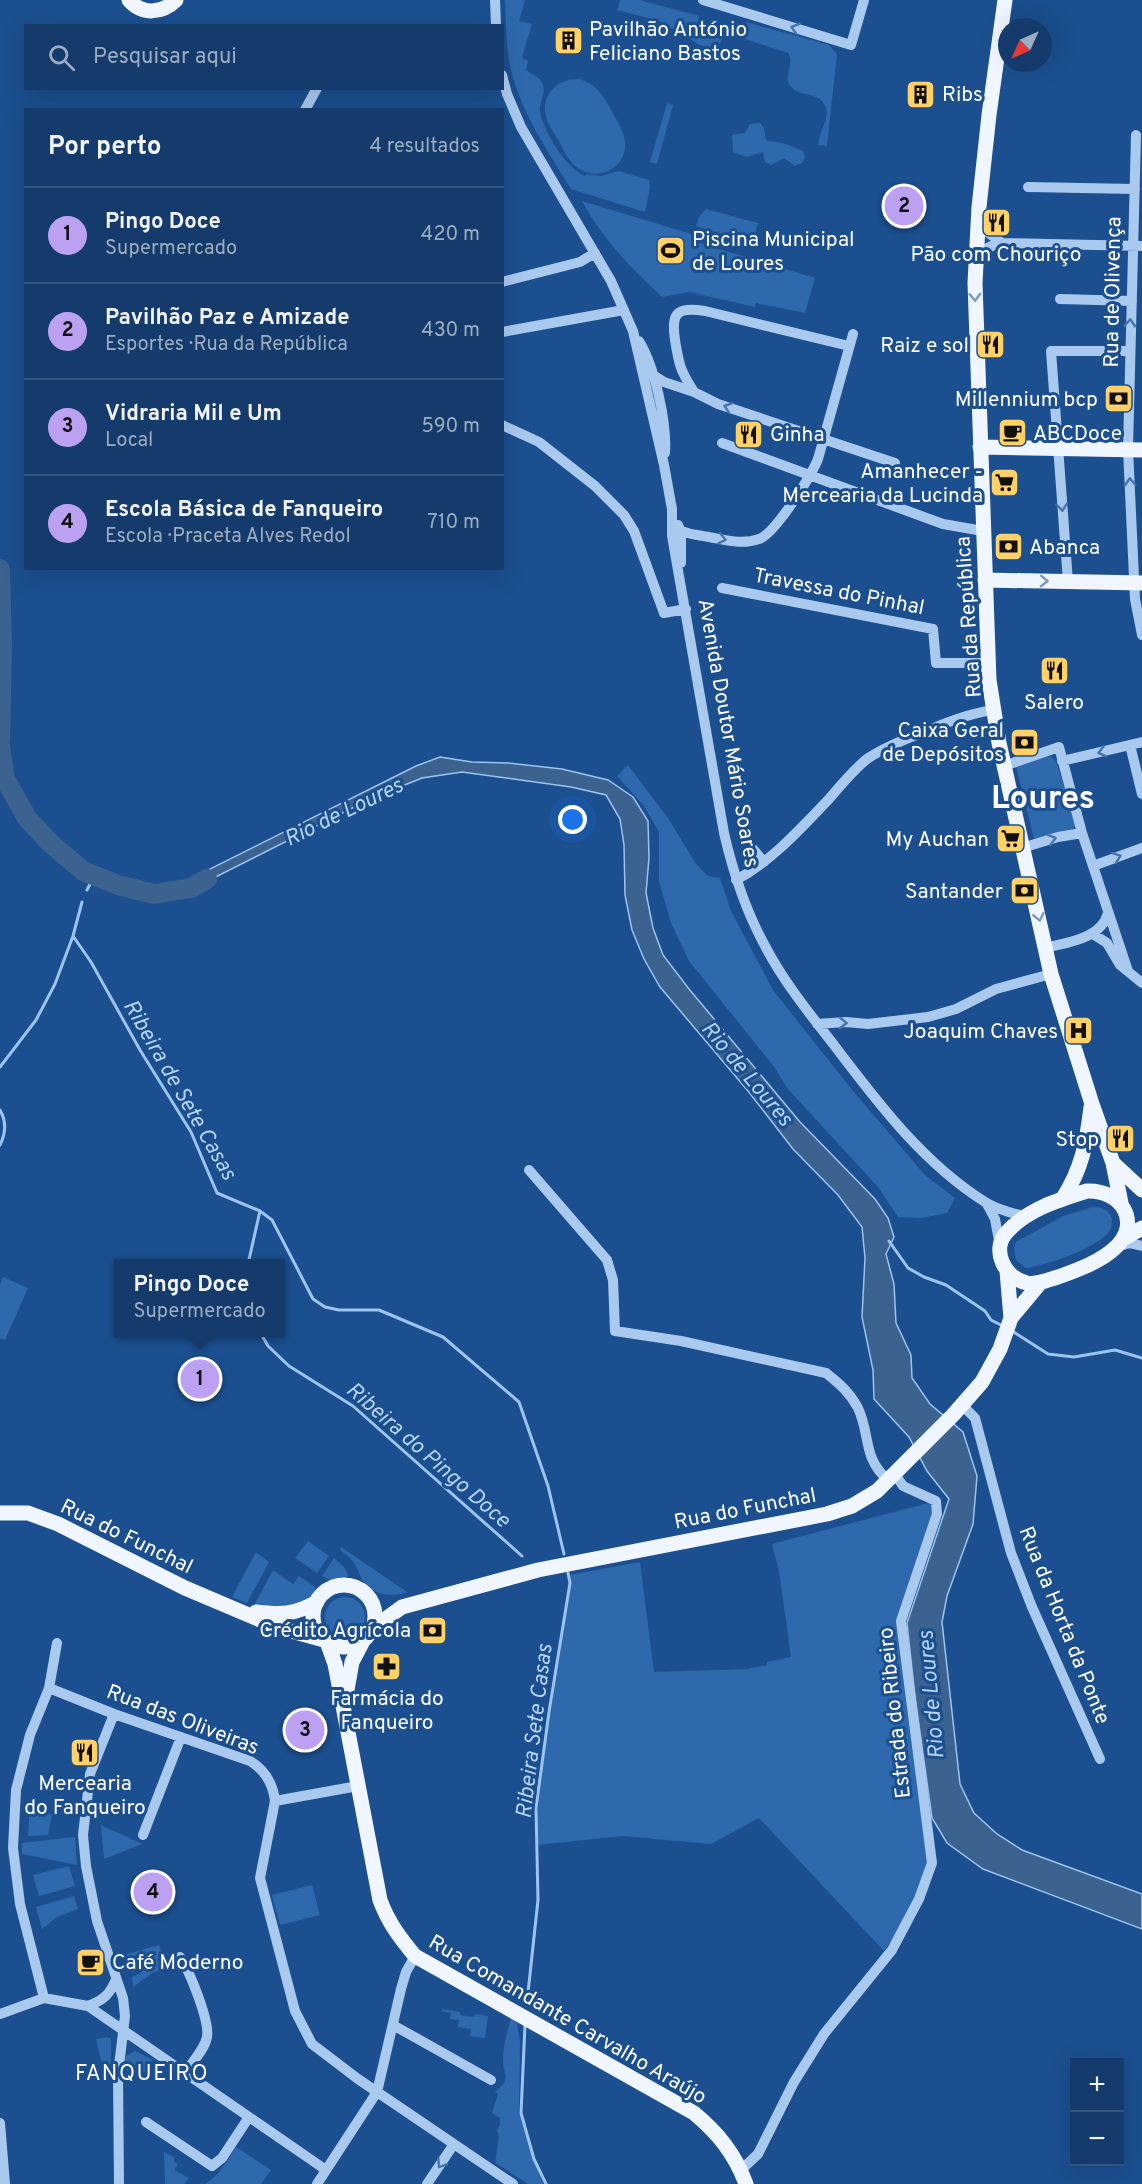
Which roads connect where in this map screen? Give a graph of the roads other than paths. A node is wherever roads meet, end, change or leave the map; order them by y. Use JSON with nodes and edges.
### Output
{"nodes":[{"id":1,"x":129,"y":0,"type":"edge"},
{"id":2,"x":176,"y":0,"type":"edge"},
{"id":3,"x":495,"y":0,"type":"edge"},
{"id":4,"x":703,"y":0,"type":"edge"},
{"id":5,"x":864,"y":0,"type":"edge"},
{"id":6,"x":1005,"y":0,"type":"edge"},
{"id":7,"x":496,"y":24,"type":"edge"},
{"id":8,"x":504,"y":83,"type":"edge"},
{"id":9,"x":316,"y":90,"type":"edge"},
{"id":10,"x":306,"y":108,"type":"edge"},
{"id":11,"x":1136,"y":135,"type":"dead end"},
{"id":12,"x":1029,"y":187,"type":"dead end"},
{"id":13,"x":1135,"y":189,"type":"junction"},
{"id":14,"x":978,"y":220,"type":"junction"},
{"id":15,"x":1002,"y":243,"type":"junction"},
{"id":16,"x":1137,"y":246,"type":"edge"},
{"id":17,"x":595,"y":254,"type":"junction"},
{"id":18,"x":975,"y":259,"type":"junction"},
{"id":19,"x":504,"y":281,"type":"edge"},
{"id":20,"x":1060,"y":299,"type":"dead end"},
{"id":21,"x":1132,"y":301,"type":"junction"},
{"id":22,"x":624,"y":310,"type":"junction"},
{"id":23,"x":633,"y":331,"type":"junction"},
{"id":24,"x":504,"y":332,"type":"edge"},
{"id":25,"x":853,"y":334,"type":"dead end"},
{"id":26,"x":849,"y":346,"type":"junction"},
{"id":27,"x":1129,"y":351,"type":"junction"},
{"id":28,"x":681,"y":371,"type":"junction"},
{"id":29,"x":653,"y":375,"type":"junction"},
{"id":30,"x":669,"y":383,"type":"junction"},
{"id":31,"x":694,"y":392,"type":"junction"},
{"id":32,"x":653,"y":397,"type":"junction"},
{"id":33,"x":504,"y":426,"type":"edge"},
{"id":34,"x":823,"y":438,"type":"junction"},
{"id":35,"x":722,"y":443,"type":"dead end"},
{"id":36,"x":980,"y":447,"type":"junction"},
{"id":37,"x":1057,"y":449,"type":"junction"},
{"id":38,"x":1135,"y":450,"type":"edge"},
{"id":39,"x":896,"y":463,"type":"dead end"},
{"id":40,"x":811,"y":476,"type":"junction"},
{"id":41,"x":672,"y":508,"type":"junction"},
{"id":42,"x":672,"y":522,"type":"junction"},
{"id":43,"x":983,"y":531,"type":"junction"},
{"id":44,"x":681,"y":532,"type":"junction"},
{"id":45,"x":680,"y":575,"type":"junction"},
{"id":46,"x":985,"y":580,"type":"junction"},
{"id":47,"x":1068,"y":582,"type":"junction"},
{"id":48,"x":1139,"y":583,"type":"edge"},
{"id":49,"x":722,"y":588,"type":"dead end"},
{"id":50,"x":686,"y":609,"type":"junction"},
{"id":51,"x":1142,"y":635,"type":"edge"},
{"id":52,"x":989,"y":663,"type":"junction"},
{"id":53,"x":995,"y":710,"type":"junction"},
{"id":54,"x":1142,"y":742,"type":"edge"},
{"id":55,"x":1130,"y":745,"type":"junction"},
{"id":56,"x":1062,"y":761,"type":"junction"},
{"id":57,"x":1004,"y":766,"type":"junction"},
{"id":58,"x":1142,"y":794,"type":"edge"},
{"id":59,"x":1082,"y":833,"type":"junction"},
{"id":60,"x":1022,"y":848,"type":"junction"},
{"id":61,"x":1142,"y":848,"type":"edge"},
{"id":62,"x":753,"y":849,"type":"dead end"},
{"id":63,"x":764,"y":862,"type":"junction"},
{"id":64,"x":1093,"y":866,"type":"junction"},
{"id":65,"x":736,"y":880,"type":"junction"},
{"id":66,"x":1108,"y":914,"type":"junction"},
{"id":67,"x":1093,"y":934,"type":"junction"},
{"id":68,"x":1046,"y":948,"type":"junction"},
{"id":69,"x":1128,"y":971,"type":"junction"},
{"id":70,"x":1051,"y":974,"type":"junction"},
{"id":71,"x":1142,"y":982,"type":"edge"},
{"id":72,"x":818,"y":1024,"type":"junction"},
{"id":73,"x":1092,"y":1104,"type":"junction"},
{"id":74,"x":1113,"y":1163,"type":"junction"},
{"id":75,"x":529,"y":1170,"type":"dead end"},
{"id":76,"x":1142,"y":1190,"type":"edge"},
{"id":77,"x":1063,"y":1198,"type":"junction"},
{"id":78,"x":987,"y":1204,"type":"junction"},
{"id":79,"x":1123,"y":1209,"type":"junction"},
{"id":80,"x":1024,"y":1216,"type":"junction"},
{"id":81,"x":1142,"y":1216,"type":"edge"},
{"id":82,"x":1142,"y":1228,"type":"edge"},
{"id":83,"x":1119,"y":1244,"type":"junction"},
{"id":84,"x":1000,"y":1246,"type":"junction"},
{"id":85,"x":1142,"y":1246,"type":"edge"},
{"id":86,"x":1006,"y":1271,"type":"junction"},
{"id":87,"x":1041,"y":1282,"type":"junction"},
{"id":88,"x":1011,"y":1318,"type":"junction"},
{"id":89,"x":958,"y":1410,"type":"junction"},
{"id":90,"x":896,"y":1473,"type":"junction"},
{"id":91,"x":0,"y":1513,"type":"edge"},
{"id":92,"x":368,"y":1597,"type":"junction"},
{"id":93,"x":316,"y":1602,"type":"junction"},
{"id":94,"x":233,"y":1607,"type":"junction"},
{"id":95,"x":402,"y":1607,"type":"junction"},
{"id":96,"x":373,"y":1628,"type":"junction"},
{"id":97,"x":326,"y":1641,"type":"junction"},
{"id":98,"x":363,"y":1641,"type":"junction"},
{"id":99,"x":57,"y":1643,"type":"dead end"},
{"id":100,"x":49,"y":1688,"type":"junction"},
{"id":101,"x":344,"y":1709,"type":"junction"},
{"id":102,"x":114,"y":1714,"type":"junction"},
{"id":103,"x":181,"y":1737,"type":"junction"},
{"id":104,"x":1100,"y":1759,"type":"dead end"},
{"id":105,"x":358,"y":1786,"type":"junction"},
{"id":106,"x":275,"y":1802,"type":"junction"},
{"id":107,"x":143,"y":1835,"type":"dead end"},
{"id":108,"x":415,"y":1956,"type":"junction"},
{"id":109,"x":180,"y":1957,"type":"dead end"},
{"id":110,"x":116,"y":1979,"type":"junction"},
{"id":111,"x":44,"y":1998,"type":"junction"},
{"id":112,"x":88,"y":2006,"type":"junction"},
{"id":113,"x":0,"y":2014,"type":"edge"},
{"id":114,"x":393,"y":2025,"type":"junction"},
{"id":115,"x":123,"y":2031,"type":"junction"},
{"id":116,"x":185,"y":2073,"type":"junction"},
{"id":117,"x":491,"y":2080,"type":"dead end"},
{"id":118,"x":377,"y":2092,"type":"junction"},
{"id":119,"x":249,"y":2117,"type":"junction"},
{"id":120,"x":146,"y":2122,"type":"dead end"},
{"id":121,"x":0,"y":2123,"type":"edge"},
{"id":122,"x":454,"y":2144,"type":"junction"},
{"id":123,"x":326,"y":2170,"type":"junction"},
{"id":124,"x":743,"y":2177,"type":"edge"},
{"id":125,"x":5,"y":2184,"type":"edge"},
{"id":126,"x":119,"y":2184,"type":"edge"},
{"id":127,"x":317,"y":2184,"type":"edge"},
{"id":128,"x":427,"y":2184,"type":"edge"},
{"id":129,"x":513,"y":2184,"type":"edge"}],
"edges":[{"from":1,"to":2,"type":"main road"},
{"from":3,"to":7,"type":"street"},
{"from":5,"to":4,"type":"street","one_way":true},
{"from":6,"to":14,"type":"main road","name":"Rua da República"},
{"from":8,"to":17,"type":"street","name":"Avenida Doutor Mário Soares"},
{"from":9,"to":10,"type":"street"},
{"from":11,"to":13,"type":"street","name":"Rua de Olivença"},
{"from":12,"to":13,"type":"street"},
{"from":13,"to":16,"type":"street","name":"Rua de Olivença"},
{"from":14,"to":15,"type":"street"},
{"from":14,"to":18,"type":"main road","name":"Rua da República"},
{"from":15,"to":16,"type":"street"},
{"from":15,"to":18,"type":"street"},
{"from":16,"to":21,"type":"street","name":"Rua de Olivença"},
{"from":17,"to":19,"type":"street"},
{"from":17,"to":22,"type":"street","name":"Avenida Doutor Mário Soares"},
{"from":18,"to":36,"type":"main road","name":"Rua da República","one_way":true},
{"from":20,"to":21,"type":"street"},
{"from":27,"to":21,"type":"street","name":"Rua de Olivença","one_way":true},
{"from":22,"to":23,"type":"street","name":"Avenida Doutor Mário Soares"},
{"from":22,"to":24,"type":"street"},
{"from":23,"to":29,"type":"street","name":"Avenida Doutor Mário Soares"},
{"from":23,"to":32,"type":"street","name":"Avenida Doutor Mário Soares"},
{"from":25,"to":26,"type":"street"},
{"from":26,"to":28,"type":"street"},
{"from":26,"to":34,"type":"street"},
{"from":27,"to":37,"type":"street"},
{"from":27,"to":38,"type":"street","name":"Rua de Olivença"},
{"from":28,"to":30,"type":"street"},
{"from":28,"to":31,"type":"street"},
{"from":29,"to":30,"type":"street"},
{"from":29,"to":32,"type":"street","name":"Avenida Doutor Mário Soares"},
{"from":30,"to":31,"type":"street"},
{"from":31,"to":32,"type":"street"},
{"from":34,"to":31,"type":"street","one_way":true},
{"from":32,"to":41,"type":"street","name":"Avenida Doutor Mário Soares"},
{"from":33,"to":50,"type":"street"},
{"from":34,"to":39,"type":"street"},
{"from":34,"to":40,"type":"street"},
{"from":35,"to":40,"type":"street"},
{"from":36,"to":37,"type":"main road"},
{"from":36,"to":43,"type":"main road","name":"Rua da República"},
{"from":37,"to":38,"type":"main road"},
{"from":37,"to":47,"type":"street","one_way":true},
{"from":48,"to":38,"type":"street","name":"Rua de Olivença","one_way":true},
{"from":40,"to":43,"type":"street"},
{"from":44,"to":40,"type":"street","one_way":true},
{"from":41,"to":42,"type":"street","name":"Avenida Doutor Mário Soares"},
{"from":41,"to":44,"type":"street","name":"Avenida Doutor Mário Soares"},
{"from":42,"to":44,"type":"street"},
{"from":42,"to":45,"type":"street","name":"Avenida Doutor Mário Soares"},
{"from":43,"to":46,"type":"main road","name":"Rua da República"},
{"from":44,"to":45,"type":"street","name":"Avenida Doutor Mário Soares"},
{"from":45,"to":50,"type":"street","name":"Avenida Doutor Mário Soares"},
{"from":46,"to":47,"type":"main road","one_way":true},
{"from":46,"to":52,"type":"main road","name":"Rua da República"},
{"from":47,"to":48,"type":"main road"},
{"from":48,"to":51,"type":"street","name":"Rua de Olivença"},
{"from":49,"to":52,"type":"street","name":"Travessa do Pinhal"},
{"from":50,"to":65,"type":"street","name":"Avenida Doutor Mário Soares"},
{"from":52,"to":53,"type":"main road","name":"Rua da República"},
{"from":53,"to":57,"type":"main road","name":"Rua da República"},
{"from":53,"to":63,"type":"street"},
{"from":54,"to":55,"type":"street"},
{"from":55,"to":56,"type":"street","one_way":true},
{"from":55,"to":58,"type":"street"},
{"from":56,"to":57,"type":"street"},
{"from":56,"to":59,"type":"street"},
{"from":57,"to":60,"type":"main road","name":"Rua da República"},
{"from":60,"to":59,"type":"street","one_way":true},
{"from":59,"to":64,"type":"street"},
{"from":60,"to":68,"type":"main road","name":"Rua da República","one_way":true},
{"from":64,"to":61,"type":"street","one_way":true},
{"from":62,"to":63,"type":"street"},
{"from":63,"to":65,"type":"street"},
{"from":64,"to":66,"type":"street"},
{"from":65,"to":72,"type":"street","name":"Avenida Doutor Mário Soares"},
{"from":66,"to":67,"type":"street"},
{"from":66,"to":69,"type":"street"},
{"from":67,"to":68,"type":"street"},
{"from":67,"to":69,"type":"street"},
{"from":68,"to":70,"type":"main road","name":"Rua da República"},
{"from":69,"to":71,"type":"street"},
{"from":72,"to":70,"type":"street","one_way":true},
{"from":70,"to":73,"type":"main road","name":"Rua da República"},
{"from":72,"to":78,"type":"street","name":"Avenida Doutor Mário Soares"},
{"from":73,"to":74,"type":"main road","name":"Rua da República"},
{"from":73,"to":77,"type":"main road","name":"Rua da República"},
{"from":74,"to":76,"type":"main road"},
{"from":74,"to":79,"type":"main road","name":"Rua da República"},
{"from":75,"to":90,"type":"street"},
{"from":77,"to":79,"type":"main road"},
{"from":77,"to":80,"type":"main road"},
{"from":78,"to":80,"type":"street","name":"Avenida Doutor Mário Soares"},
{"from":78,"to":84,"type":"street"},
{"from":79,"to":81,"type":"main road"},
{"from":79,"to":83,"type":"main road","name":"Rua da República"},
{"from":80,"to":84,"type":"main road"},
{"from":82,"to":83,"type":"main road"},
{"from":83,"to":85,"type":"street"},
{"from":83,"to":87,"type":"main road"},
{"from":84,"to":86,"type":"main road","name":"Rua do Funchal"},
{"from":86,"to":87,"type":"main road"},
{"from":86,"to":88,"type":"main road","name":"Rua do Funchal"},
{"from":87,"to":88,"type":"main road","name":"Rua do Funchal"},
{"from":88,"to":89,"type":"main road","name":"Rua do Funchal"},
{"from":89,"to":90,"type":"main road","name":"Rua do Funchal"},
{"from":89,"to":104,"type":"street","name":"Rua da Horta da Ponte"},
{"from":90,"to":95,"type":"main road","name":"Rua do Funchal"},
{"from":90,"to":124,"type":"street","name":"Estrada do Ribeiro"},
{"from":91,"to":94,"type":"main road","name":"Rua do Funchal"},
{"from":92,"to":93,"type":"main road","name":"Rua do Funchal"},
{"from":92,"to":95,"type":"main road","name":"Rua do Funchal"},
{"from":92,"to":96,"type":"main road"},
{"from":93,"to":94,"type":"main road","name":"Rua do Funchal"},
{"from":93,"to":97,"type":"main road"},
{"from":94,"to":97,"type":"main road","name":"Rua do Funchal"},
{"from":95,"to":96,"type":"main road","name":"Rua do Funchal"},
{"from":96,"to":98,"type":"main road","name":"Rua do Funchal"},
{"from":97,"to":98,"type":"main road","name":"Rua do Funchal"},
{"from":97,"to":101,"type":"main road","name":"Rua Comandante Carvalho Araújo"},
{"from":98,"to":101,"type":"main road"},
{"from":99,"to":100,"type":"street"},
{"from":100,"to":102,"type":"street","name":"Rua das Oliveiras"},
{"from":100,"to":111,"type":"street"},
{"from":101,"to":105,"type":"main road","name":"Rua Comandante Carvalho Araújo"},
{"from":102,"to":103,"type":"street","name":"Rua das Oliveiras"},
{"from":102,"to":110,"type":"street"},
{"from":103,"to":106,"type":"street","name":"Rua das Oliveiras"},
{"from":103,"to":107,"type":"street"},
{"from":105,"to":106,"type":"street"},
{"from":105,"to":108,"type":"main road","name":"Rua Comandante Carvalho Araújo"},
{"from":106,"to":118,"type":"street"},
{"from":108,"to":114,"type":"street"},
{"from":108,"to":124,"type":"main road","name":"Rua Comandante Carvalho Araújo"},
{"from":109,"to":116,"type":"street"},
{"from":110,"to":112,"type":"street"},
{"from":110,"to":115,"type":"street"},
{"from":111,"to":112,"type":"street"},
{"from":111,"to":113,"type":"street"},
{"from":112,"to":115,"type":"street"},
{"from":114,"to":117,"type":"street"},
{"from":114,"to":118,"type":"street"},
{"from":115,"to":116,"type":"street"},
{"from":115,"to":126,"type":"street"},
{"from":116,"to":119,"type":"street"},
{"from":118,"to":122,"type":"street"},
{"from":118,"to":123,"type":"street"},
{"from":119,"to":120,"type":"street"},
{"from":119,"to":123,"type":"street"},
{"from":121,"to":125,"type":"street"},
{"from":122,"to":128,"type":"street","one_way":true},
{"from":122,"to":129,"type":"street"},
{"from":123,"to":127,"type":"street"}]}
